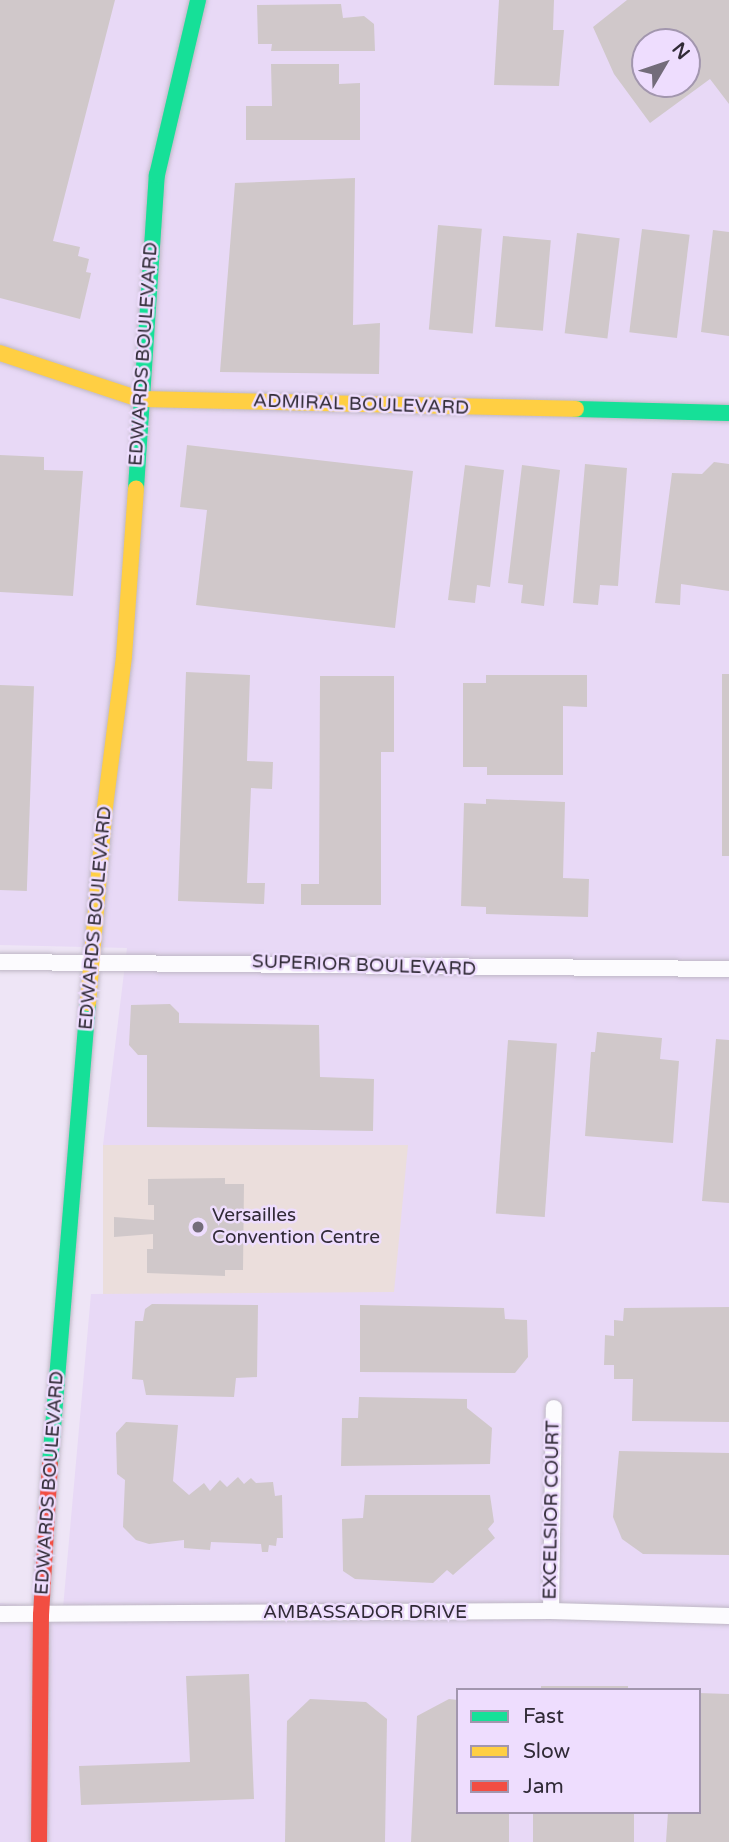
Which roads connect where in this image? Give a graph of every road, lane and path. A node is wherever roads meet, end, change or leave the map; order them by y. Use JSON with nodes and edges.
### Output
{"nodes":[{"id":1,"x":198,"y":0,"type":"edge"},
{"id":2,"x":0,"y":353,"type":"edge"},
{"id":3,"x":139,"y":399,"type":"junction"},
{"id":4,"x":729,"y":413,"type":"edge"},
{"id":5,"x":92,"y":959,"type":"junction"},
{"id":6,"x":0,"y":962,"type":"edge"},
{"id":7,"x":729,"y":970,"type":"edge"},
{"id":8,"x":554,"y":1408,"type":"dead end"},
{"id":9,"x":551,"y":1611,"type":"junction"},
{"id":10,"x":0,"y":1614,"type":"edge"},
{"id":11,"x":41,"y":1615,"type":"junction"},
{"id":12,"x":729,"y":1616,"type":"edge"},
{"id":13,"x":39,"y":1842,"type":"edge"}],
"edges":[{"from":1,"to":3,"type":"street","name":"EDWARDS BOULEVARD"},
{"from":2,"to":3,"type":"street","name":"ADMIRAL BOULEVARD"},
{"from":3,"to":4,"type":"street","name":"ADMIRAL BOULEVARD"},
{"from":3,"to":5,"type":"street","name":"EDWARDS BOULEVARD"},
{"from":5,"to":6,"type":"street","name":"SUPERIOR BOULEVARD"},
{"from":5,"to":7,"type":"street","name":"SUPERIOR BOULEVARD"},
{"from":5,"to":11,"type":"street","name":"EDWARDS BOULEVARD"},
{"from":8,"to":9,"type":"street","name":"EXCELSIOR COURT"},
{"from":9,"to":11,"type":"street","name":"AMBASSADOR DRIVE"},
{"from":9,"to":12,"type":"street","name":"AMBASSADOR DRIVE"},
{"from":10,"to":11,"type":"street","name":"AMBASSADOR DRIVE"},
{"from":11,"to":13,"type":"street","name":"EDWARDS BOULEVARD"}]}
